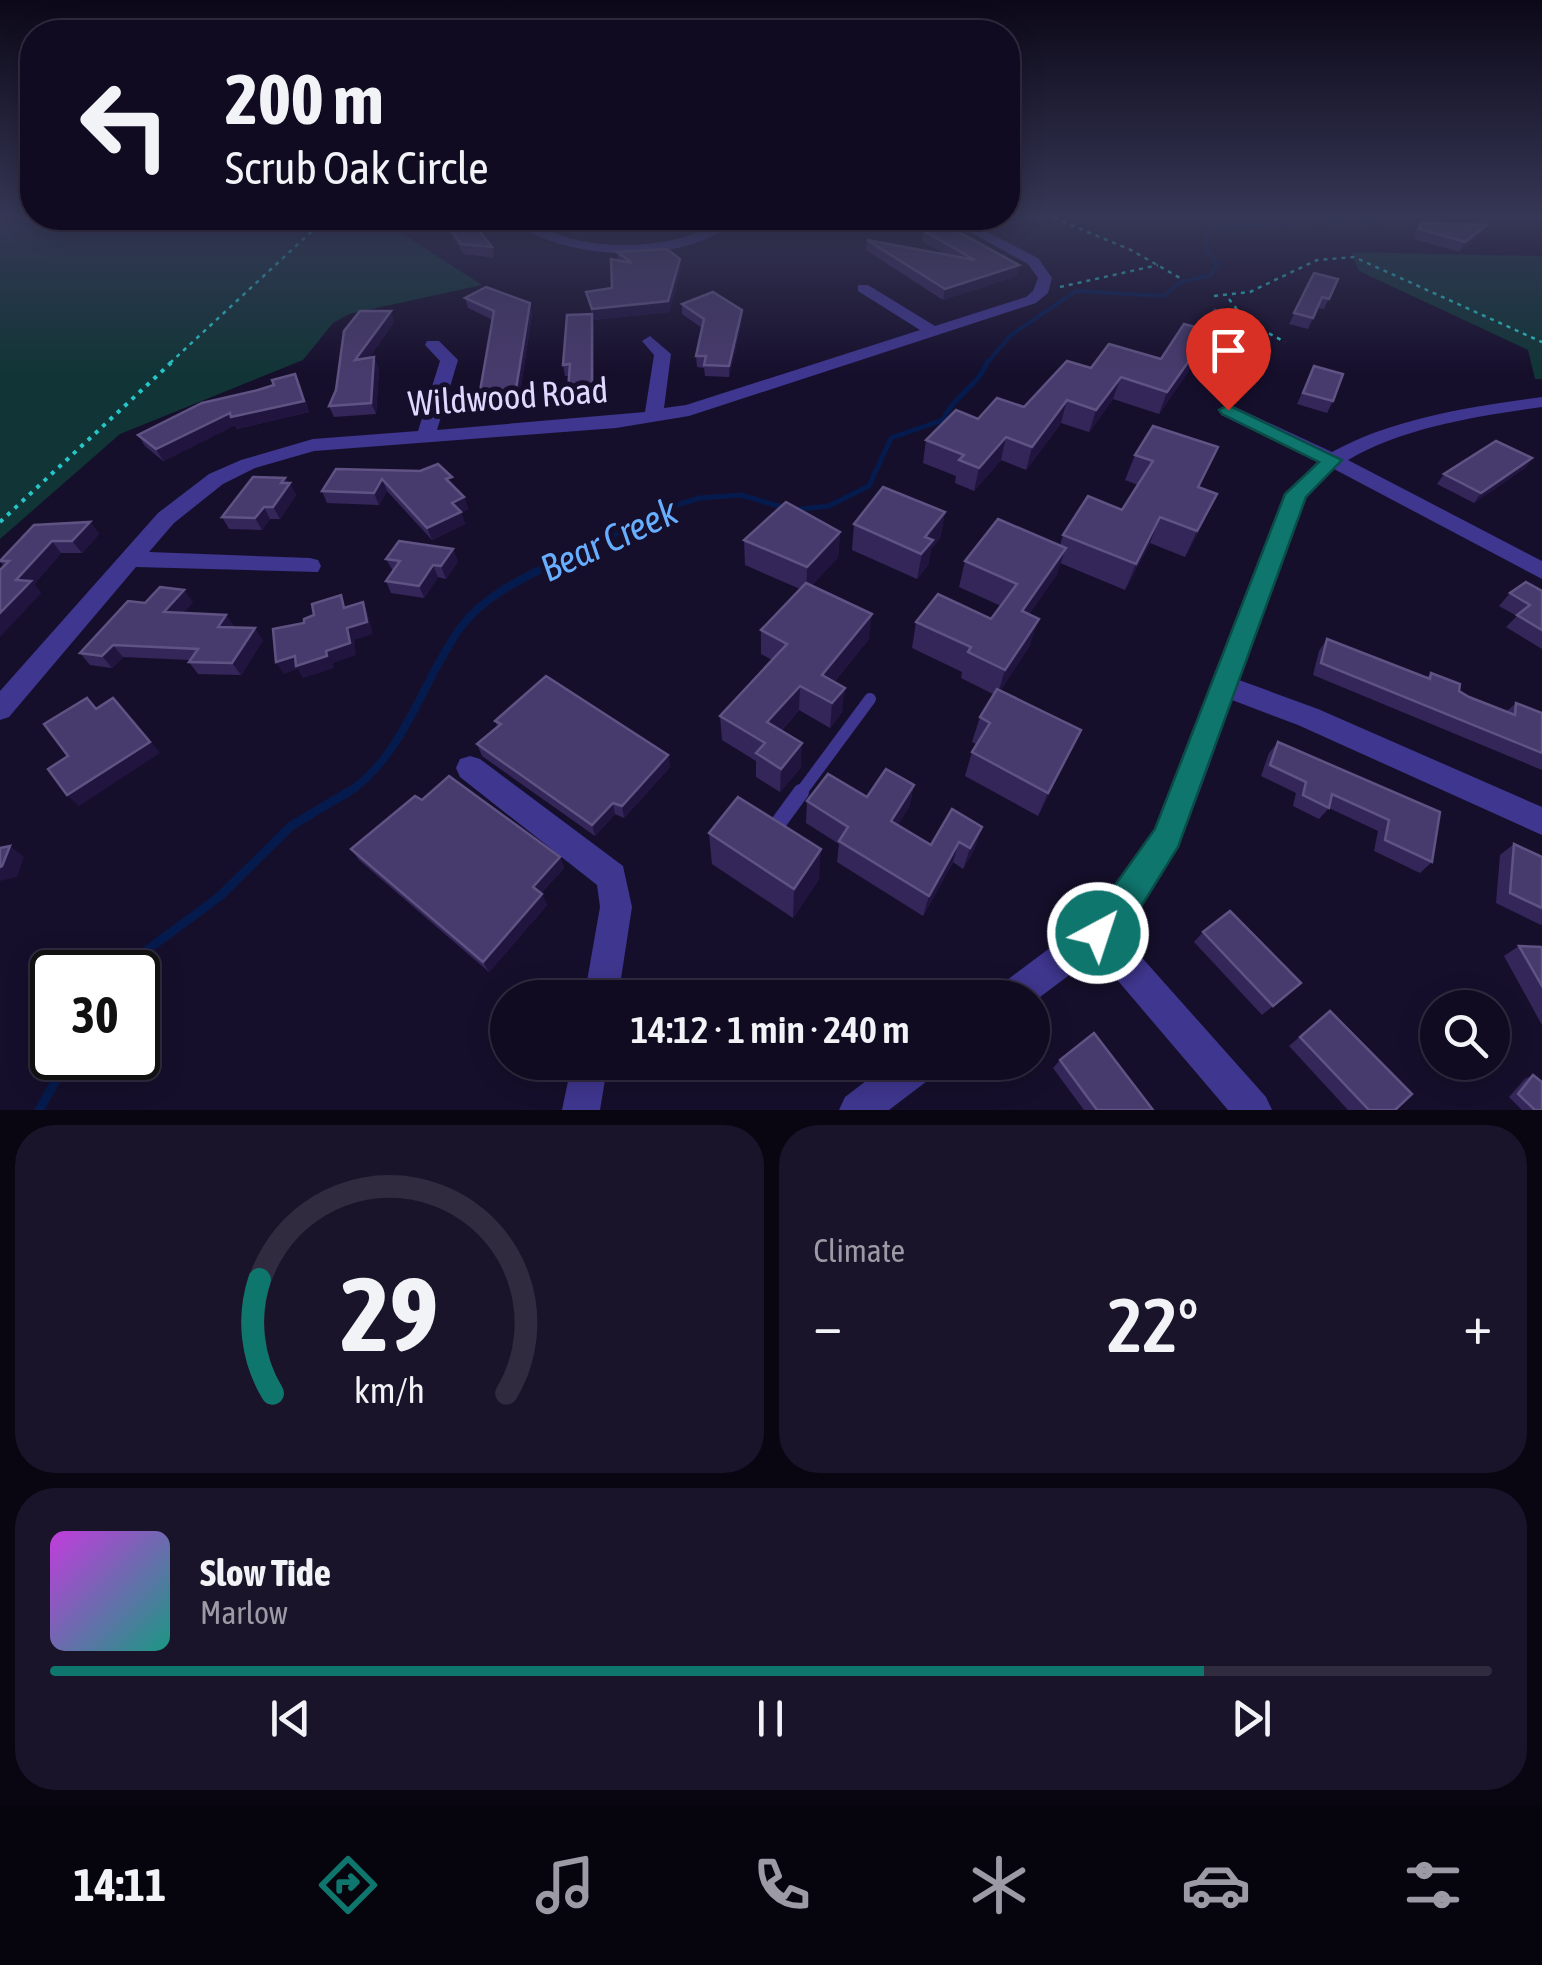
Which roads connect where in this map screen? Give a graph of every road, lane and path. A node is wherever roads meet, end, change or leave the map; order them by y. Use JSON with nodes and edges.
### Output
{"nodes":[{"id":1,"x":270,"y":270,"type":"edge"},
{"id":2,"x":1041,"y":270,"type":"edge"},
{"id":3,"x":1138,"y":270,"type":"edge"},
{"id":4,"x":1167,"y":270,"type":"edge"},
{"id":5,"x":1295,"y":270,"type":"edge"},
{"id":6,"x":1382,"y":270,"type":"edge"},
{"id":7,"x":1180,"y":278,"type":"dead end"},
{"id":8,"x":1045,"y":284,"type":"junction"},
{"id":9,"x":863,"y":288,"type":"dead end"},
{"id":10,"x":1214,"y":296,"type":"dead end"},
{"id":11,"x":1230,"y":298,"type":"junction"},
{"id":12,"x":934,"y":332,"type":"junction"},
{"id":13,"x":650,"y":341,"type":"dead end"},
{"id":14,"x":1286,"y":342,"type":"dead end"},
{"id":15,"x":1542,"y":342,"type":"edge"},
{"id":16,"x":433,"y":345,"type":"dead end"},
{"id":17,"x":1542,"y":402,"type":"edge"},
{"id":18,"x":1228,"y":410,"type":"dead end"},
{"id":19,"x":654,"y":417,"type":"junction"},
{"id":20,"x":426,"y":436,"type":"junction"},
{"id":21,"x":1332,"y":460,"type":"junction"},
{"id":22,"x":0,"y":522,"type":"edge"},
{"id":23,"x":129,"y":558,"type":"junction"},
{"id":24,"x":310,"y":566,"type":"dead end"},
{"id":25,"x":1542,"y":571,"type":"edge"},
{"id":26,"x":24,"y":681,"type":"junction"},
{"id":27,"x":0,"y":682,"type":"edge"},
{"id":28,"x":1224,"y":686,"type":"junction"},
{"id":29,"x":870,"y":699,"type":"dead end"},
{"id":30,"x":0,"y":709,"type":"edge"},
{"id":31,"x":470,"y":768,"type":"dead end"},
{"id":32,"x":1542,"y":821,"type":"edge"},
{"id":33,"x":774,"y":828,"type":"edge"},
{"id":34,"x":1098,"y":933,"type":"junction"},
{"id":35,"x":603,"y":980,"type":"edge"},
{"id":36,"x":1035,"y":980,"type":"edge"},
{"id":37,"x":587,"y":1080,"type":"edge"},
{"id":38,"x":898,"y":1080,"type":"edge"},
{"id":39,"x":582,"y":1110,"type":"edge"},
{"id":40,"x":858,"y":1110,"type":"edge"},
{"id":41,"x":1253,"y":1110,"type":"edge"}],
"edges":[{"from":1,"to":22,"type":"path"},
{"from":2,"to":8,"type":"street"},
{"from":3,"to":8,"type":"path"},
{"from":4,"to":7,"type":"path"},
{"from":5,"to":11,"type":"path"},
{"from":6,"to":15,"type":"path"},
{"from":8,"to":12,"type":"street","name":"Wildwood Road"},
{"from":9,"to":12,"type":"street"},
{"from":10,"to":11,"type":"path"},
{"from":11,"to":14,"type":"path"},
{"from":12,"to":19,"type":"street","name":"Wildwood Road"},
{"from":13,"to":19,"type":"street"},
{"from":16,"to":20,"type":"street"},
{"from":17,"to":21,"type":"street"},
{"from":18,"to":21,"type":"street"},
{"from":19,"to":20,"type":"street","name":"Wildwood Road"},
{"from":20,"to":23,"type":"street","name":"Wildwood Road"},
{"from":21,"to":25,"type":"street"},
{"from":21,"to":28,"type":"street"},
{"from":23,"to":24,"type":"street"},
{"from":23,"to":26,"type":"street","name":"Wildwood Road"},
{"from":26,"to":27,"type":"lane"},
{"from":26,"to":30,"type":"street","name":"Wildwood Road"},
{"from":28,"to":32,"type":"street"},
{"from":28,"to":34,"type":"street"},
{"from":29,"to":33,"type":"lane"},
{"from":31,"to":35,"type":"street"},
{"from":34,"to":36,"type":"street"},
{"from":34,"to":41,"type":"street"},
{"from":37,"to":39,"type":"street"},
{"from":38,"to":40,"type":"street"}]}
